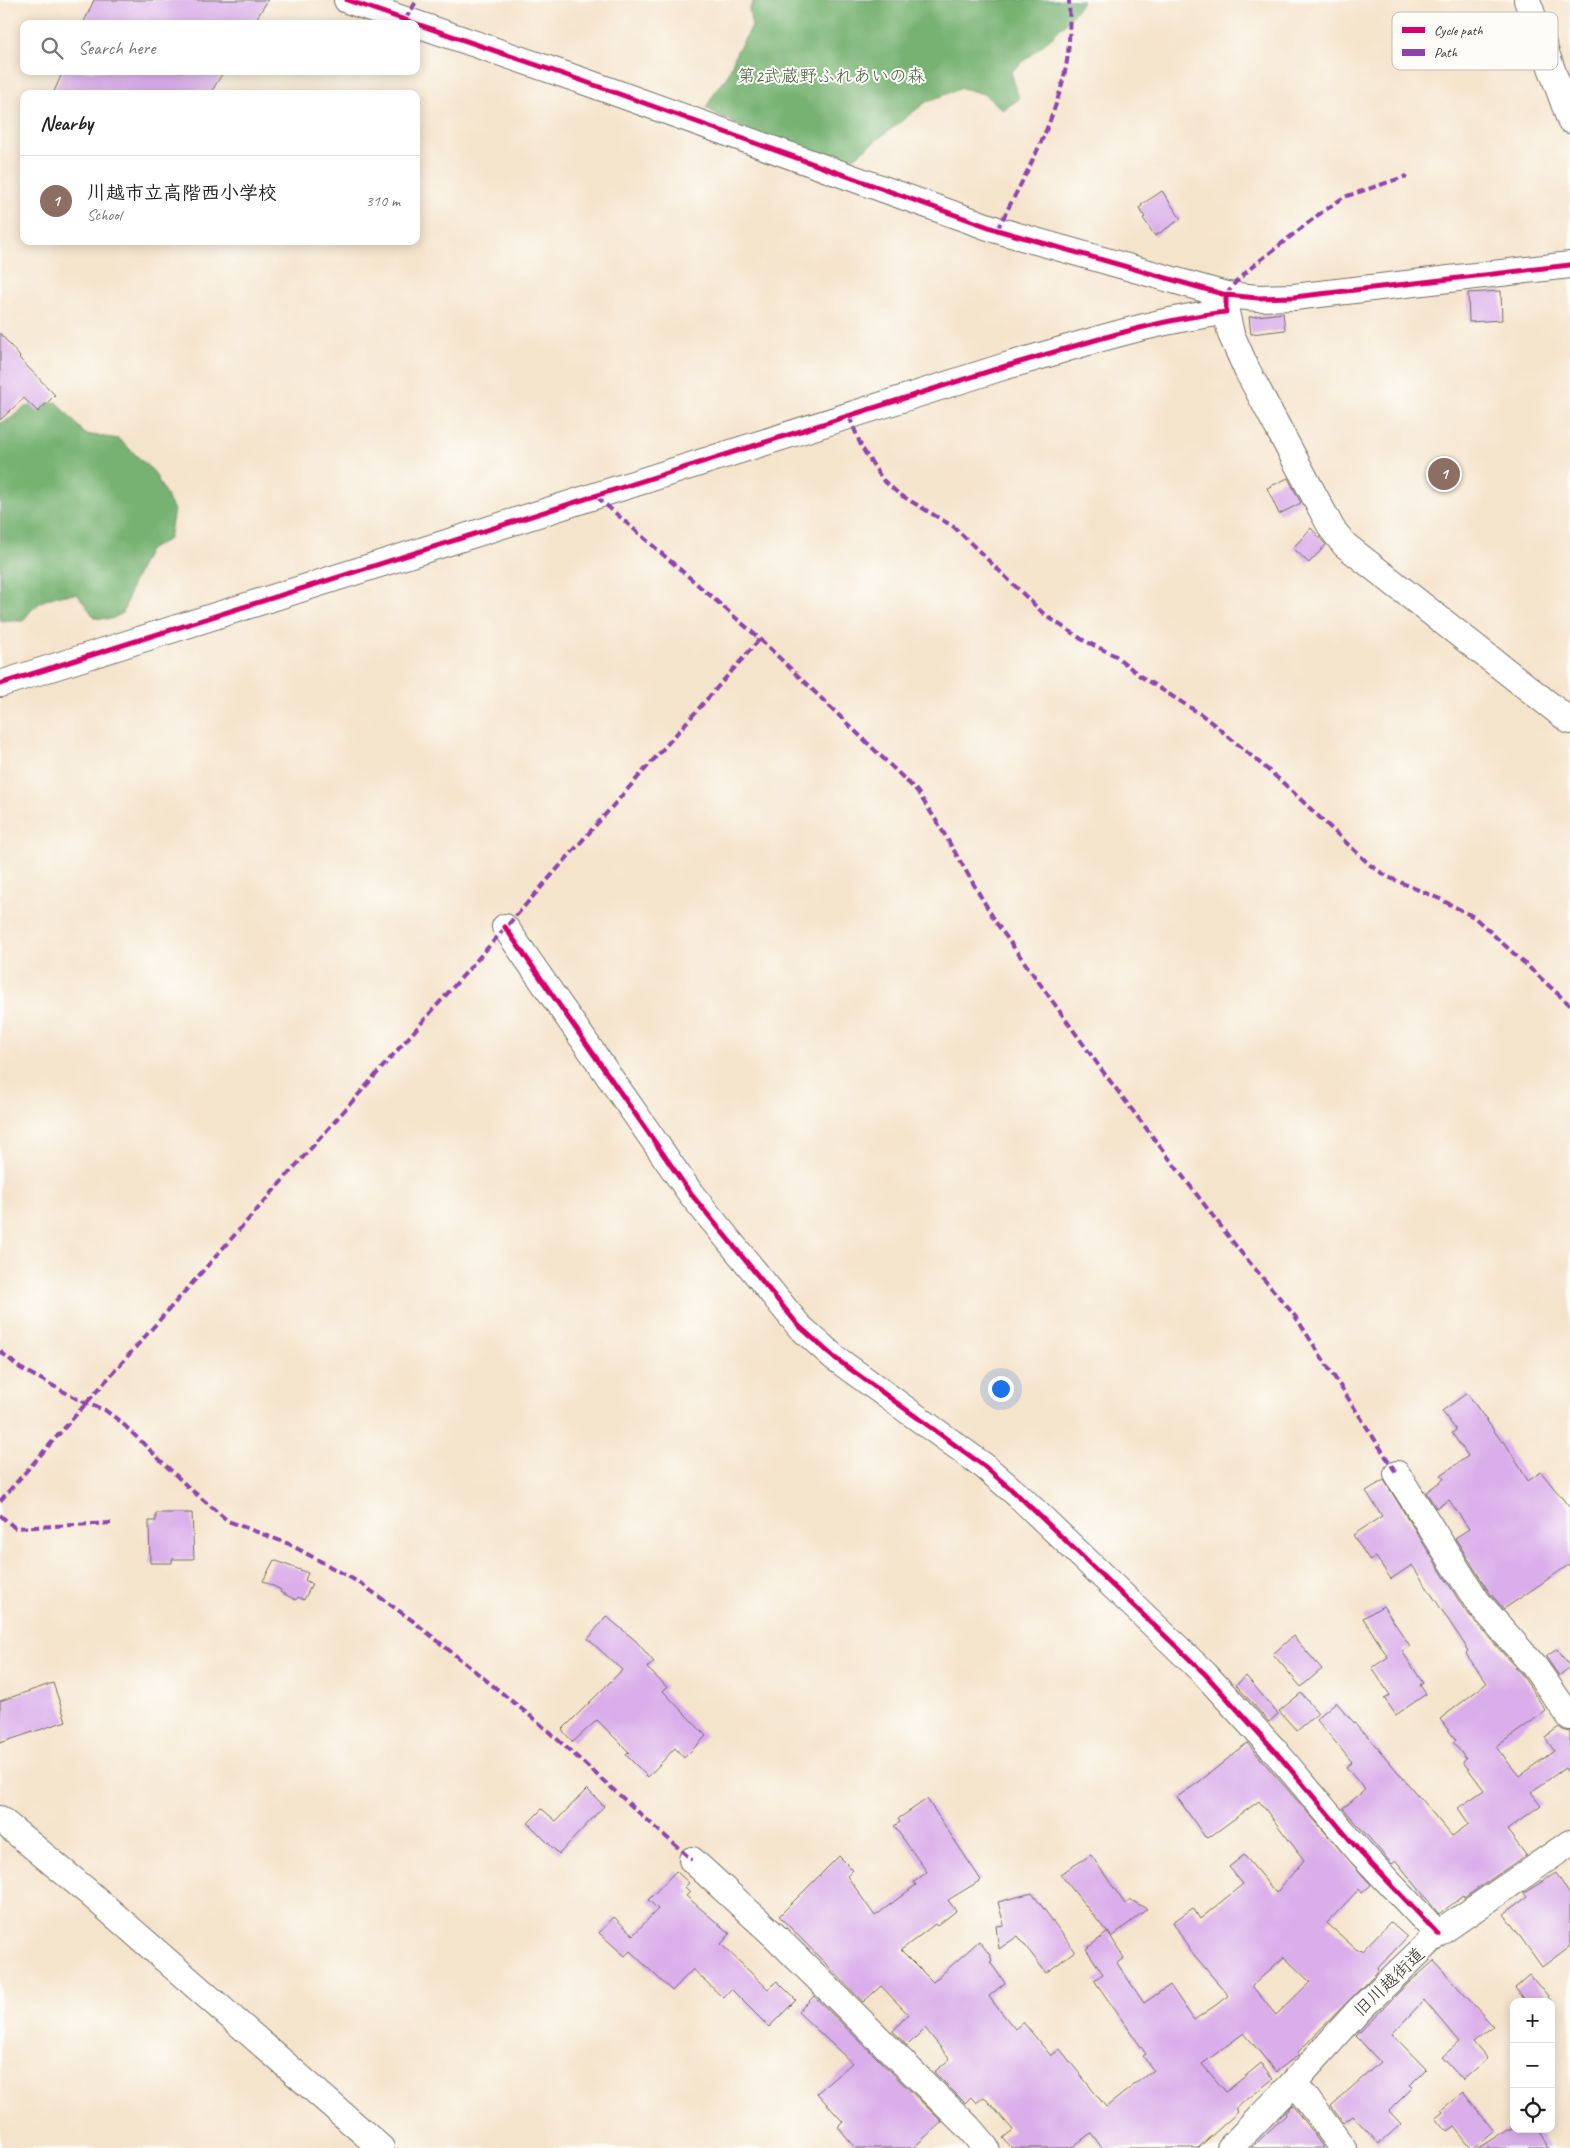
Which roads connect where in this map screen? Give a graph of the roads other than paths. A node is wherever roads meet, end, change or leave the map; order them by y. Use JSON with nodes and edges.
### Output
{"nodes":[{"id":1,"x":347,"y":0,"type":"edge"},
{"id":2,"x":1527,"y":0,"type":"edge"},
{"id":3,"x":1531,"y":12,"type":"edge"},
{"id":4,"x":405,"y":20,"type":"edge"},
{"id":5,"x":420,"y":25,"type":"edge"},
{"id":6,"x":1552,"y":70,"type":"edge"},
{"id":7,"x":1570,"y":120,"type":"edge"},
{"id":8,"x":1570,"y":264,"type":"edge"},
{"id":9,"x":1226,"y":304,"type":"junction"},
{"id":10,"x":1,"y":682,"type":"edge"},
{"id":11,"x":1570,"y":721,"type":"edge"},
{"id":12,"x":504,"y":927,"type":"dead end"},
{"id":13,"x":1397,"y":1474,"type":"dead end"},
{"id":14,"x":1570,"y":1717,"type":"edge"},
{"id":15,"x":0,"y":1819,"type":"edge"},
{"id":16,"x":1570,"y":1843,"type":"edge"},
{"id":17,"x":692,"y":1860,"type":"dead end"},
{"id":18,"x":1438,"y":1934,"type":"junction"},
{"id":19,"x":1294,"y":2082,"type":"junction"},
{"id":20,"x":381,"y":2148,"type":"edge"},
{"id":21,"x":986,"y":2148,"type":"edge"},
{"id":22,"x":1230,"y":2148,"type":"edge"},
{"id":23,"x":1343,"y":2148,"type":"edge"}],
"edges":[{"from":1,"to":4,"type":"street"},
{"from":2,"to":3,"type":"street"},
{"from":5,"to":9,"type":"street"},
{"from":6,"to":7,"type":"street"},
{"from":8,"to":9,"type":"street"},
{"from":9,"to":10,"type":"street"},
{"from":9,"to":11,"type":"street"},
{"from":12,"to":18,"type":"street"},
{"from":13,"to":14,"type":"street"},
{"from":15,"to":20,"type":"street"},
{"from":16,"to":18,"type":"street","name":"旧川越街道"},
{"from":17,"to":21,"type":"street"},
{"from":18,"to":19,"type":"street","name":"旧川越街道"},
{"from":19,"to":22,"type":"street","name":"旧川越街道"},
{"from":19,"to":23,"type":"street"}]}
